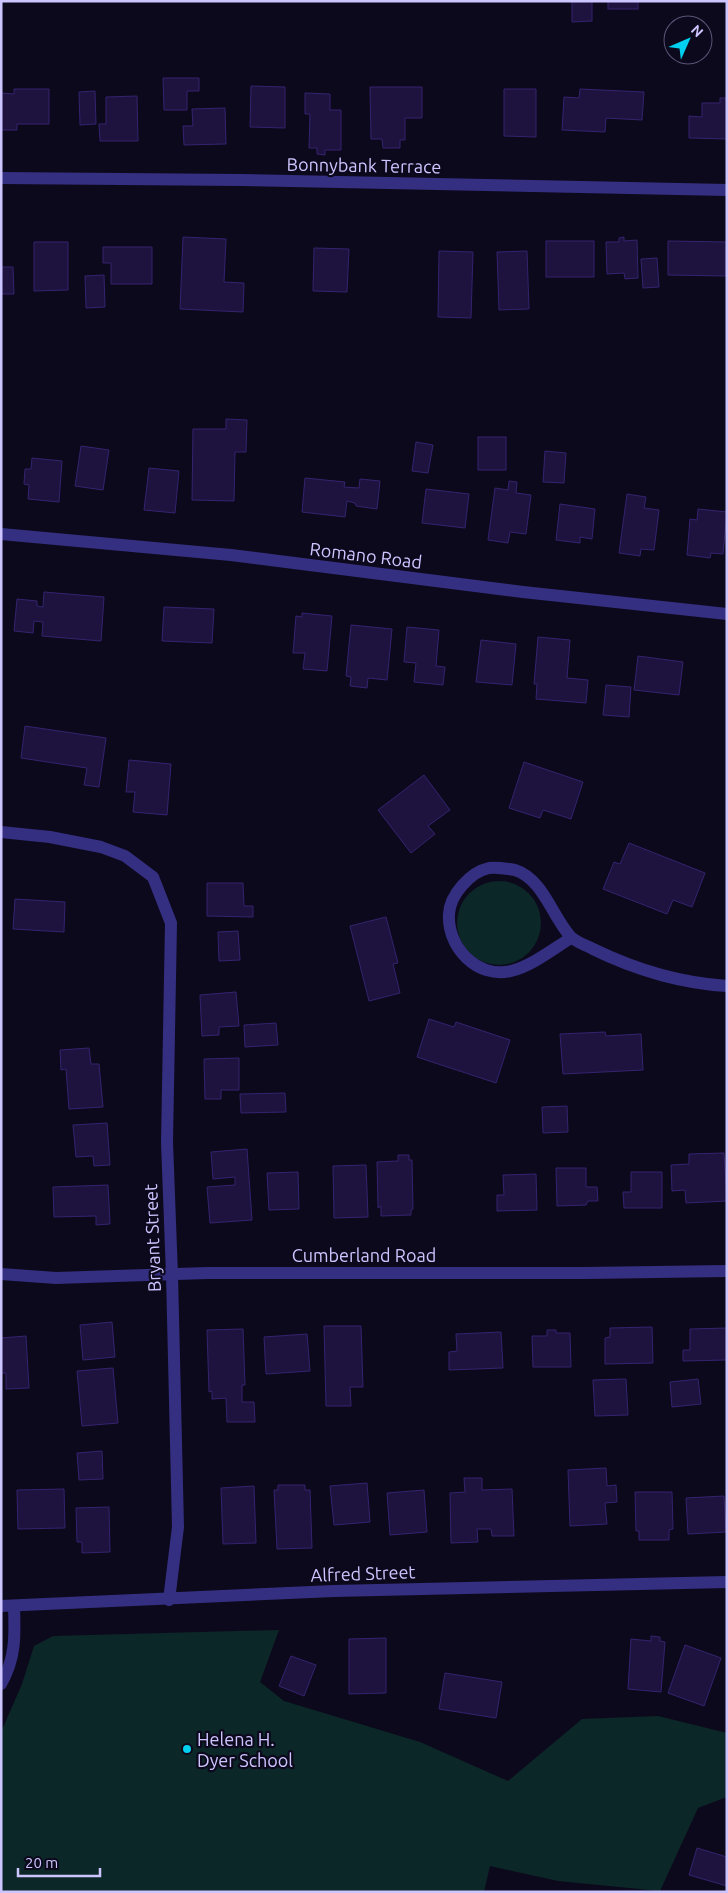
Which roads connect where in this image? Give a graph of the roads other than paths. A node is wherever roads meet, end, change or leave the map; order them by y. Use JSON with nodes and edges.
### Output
{"nodes":[{"id":1,"x":1,"y":178,"type":"edge"},
{"id":2,"x":727,"y":190,"type":"edge"},
{"id":3,"x":1,"y":534,"type":"edge"},
{"id":4,"x":727,"y":614,"type":"edge"},
{"id":5,"x":1,"y":832,"type":"edge"},
{"id":6,"x":571,"y":938,"type":"junction"},
{"id":7,"x":727,"y":986,"type":"edge"},
{"id":8,"x":727,"y":1271,"type":"edge"},
{"id":9,"x":1,"y":1274,"type":"edge"},
{"id":10,"x":172,"y":1275,"type":"junction"},
{"id":11,"x":727,"y":1582,"type":"edge"},
{"id":12,"x":169,"y":1600,"type":"junction"},
{"id":13,"x":8,"y":1606,"type":"edge"},
{"id":14,"x":1,"y":1684,"type":"edge"}],
"edges":[{"from":1,"to":2,"type":"street","name":"Bonnybank Terrace"},
{"from":3,"to":4,"type":"street","name":"Romano Road"},
{"from":5,"to":10,"type":"street","name":"Bryant Street"},
{"from":6,"to":6,"type":"street"},
{"from":6,"to":7,"type":"street"},
{"from":8,"to":10,"type":"street","name":"Cumberland Road"},
{"from":9,"to":10,"type":"street","name":"Cumberland Road"},
{"from":10,"to":12,"type":"street","name":"Bryant Street"},
{"from":11,"to":12,"type":"street","name":"Alfred Street"},
{"from":12,"to":13,"type":"street","name":"Alfred Street"},
{"from":13,"to":14,"type":"street"}]}
